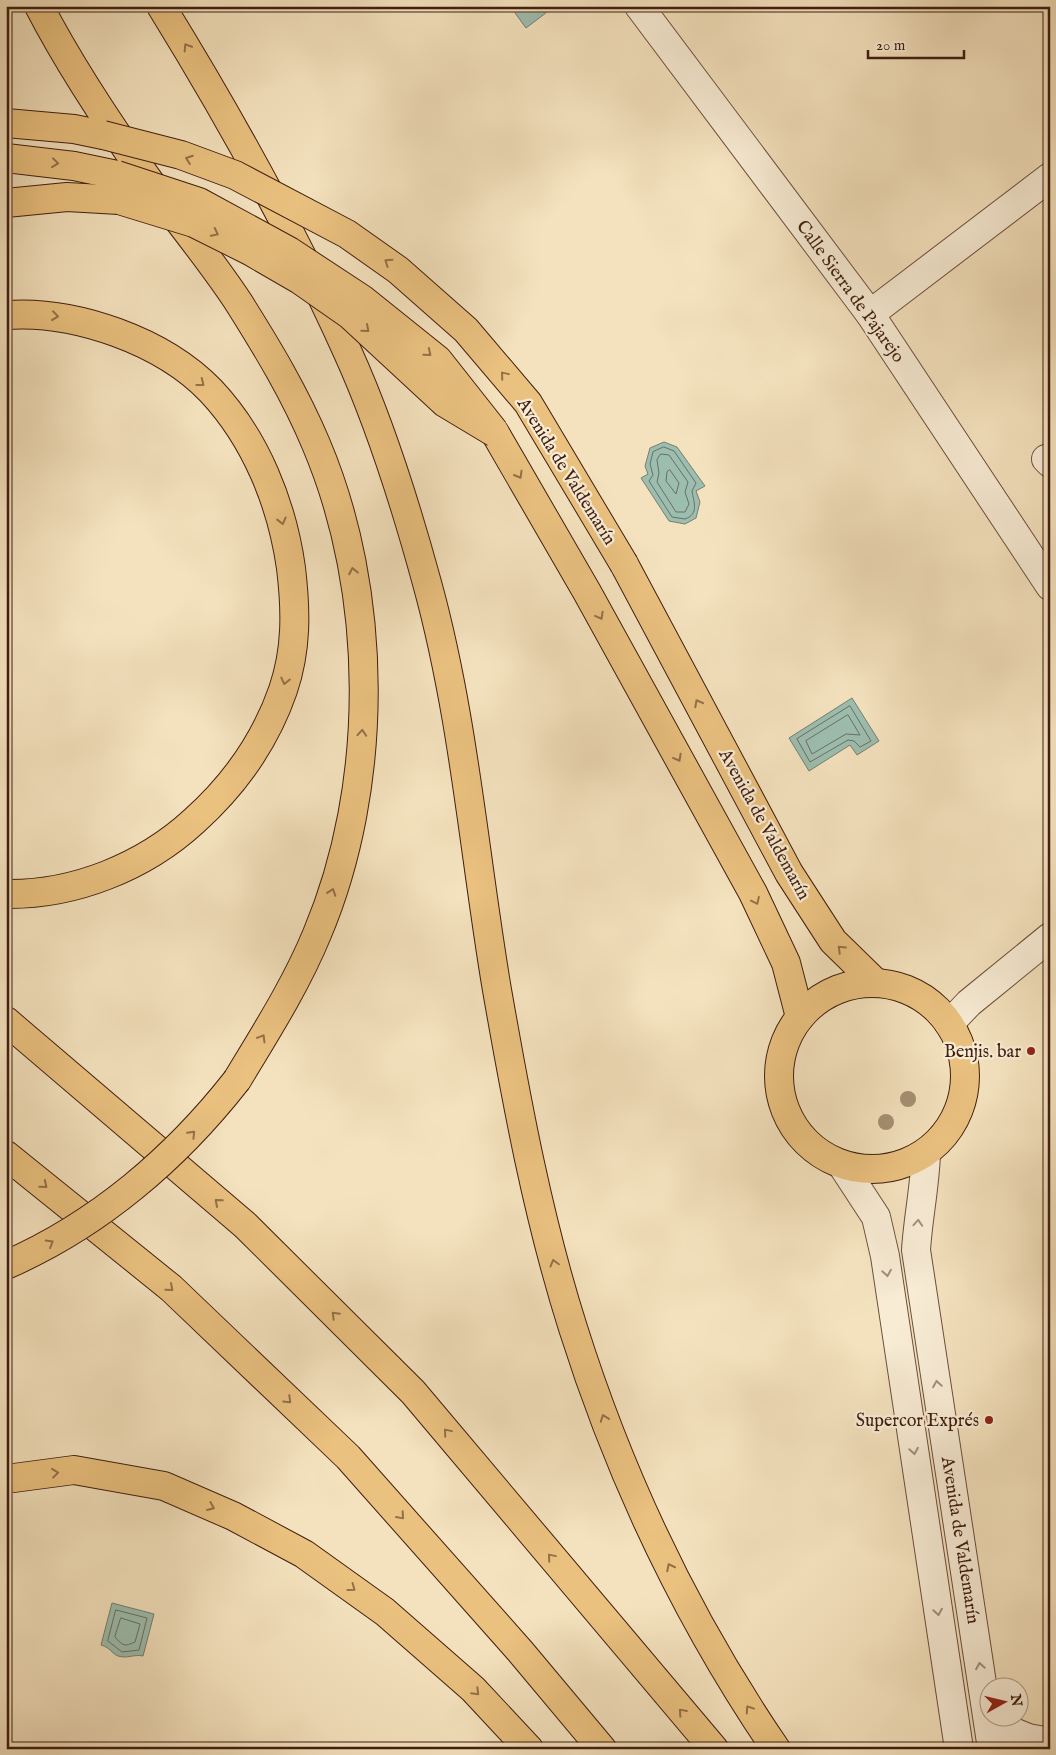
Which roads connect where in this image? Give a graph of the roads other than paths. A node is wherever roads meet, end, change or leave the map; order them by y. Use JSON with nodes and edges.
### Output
{"nodes":[{"id":1,"x":39,"y":6,"type":"edge"},
{"id":2,"x":161,"y":6,"type":"edge"},
{"id":3,"x":639,"y":6,"type":"edge"},
{"id":4,"x":6,"y":123,"type":"edge"},
{"id":5,"x":6,"y":158,"type":"edge"},
{"id":6,"x":1050,"y":177,"type":"edge"},
{"id":7,"x":118,"y":188,"type":"junction"},
{"id":8,"x":6,"y":203,"type":"edge"},
{"id":9,"x":870,"y":314,"type":"junction"},
{"id":10,"x":6,"y":316,"type":"edge"},
{"id":11,"x":1050,"y":586,"type":"edge"},
{"id":12,"x":6,"y":894,"type":"edge"},
{"id":13,"x":1050,"y":937,"type":"edge"},
{"id":14,"x":876,"y":983,"type":"junction"},
{"id":15,"x":800,"y":1017,"type":"junction"},
{"id":16,"x":6,"y":1021,"type":"edge"},
{"id":17,"x":949,"y":1024,"type":"junction"},
{"id":18,"x":926,"y":1153,"type":"junction"},
{"id":19,"x":6,"y":1154,"type":"edge"},
{"id":20,"x":842,"y":1165,"type":"junction"},
{"id":21,"x":6,"y":1265,"type":"edge"},
{"id":22,"x":6,"y":1479,"type":"edge"},
{"id":23,"x":982,"y":1678,"type":"edge"},
{"id":24,"x":990,"y":1728,"type":"edge"},
{"id":25,"x":1004,"y":1728,"type":"edge"},
{"id":26,"x":1050,"y":1742,"type":"edge"},
{"id":27,"x":529,"y":1749,"type":"edge"},
{"id":28,"x":602,"y":1749,"type":"edge"},
{"id":29,"x":714,"y":1749,"type":"edge"},
{"id":30,"x":776,"y":1749,"type":"edge"},
{"id":31,"x":959,"y":1749,"type":"edge"},
{"id":32,"x":992,"y":1749,"type":"edge"}],
"edges":[{"from":21,"to":1,"type":"main road","one_way":true,"bridge":true},
{"from":30,"to":2,"type":"main road","one_way":true},
{"from":3,"to":9,"type":"street","name":"Calle Sierra de Pajarejo"},
{"from":14,"to":4,"type":"main road","name":"Avenida de Valdemarín","one_way":true,"bridge":true},
{"from":5,"to":7,"type":"main road","one_way":true},
{"from":6,"to":9,"type":"street"},
{"from":7,"to":8,"type":"main road"},
{"from":7,"to":15,"type":"main road","one_way":true,"bridge":true},
{"from":9,"to":11,"type":"street","name":"Calle Sierra de Pajarejo"},
{"from":10,"to":12,"type":"main road","one_way":true},
{"from":13,"to":17,"type":"street"},
{"from":14,"to":15,"type":"main road"},
{"from":14,"to":17,"type":"main road"},
{"from":15,"to":20,"type":"main road"},
{"from":29,"to":16,"type":"main road","one_way":true},
{"from":17,"to":18,"type":"main road"},
{"from":18,"to":20,"type":"main road"},
{"from":23,"to":18,"type":"street","name":"Avenida de Valdemarín","one_way":true},
{"from":19,"to":28,"type":"main road","one_way":true},
{"from":20,"to":31,"type":"street","name":"Avenida de Valdemarín","one_way":true},
{"from":22,"to":27,"type":"main road","one_way":true},
{"from":24,"to":32,"type":"street","name":"Avenida de Valdemarín"},
{"from":25,"to":26,"type":"street"}]}
